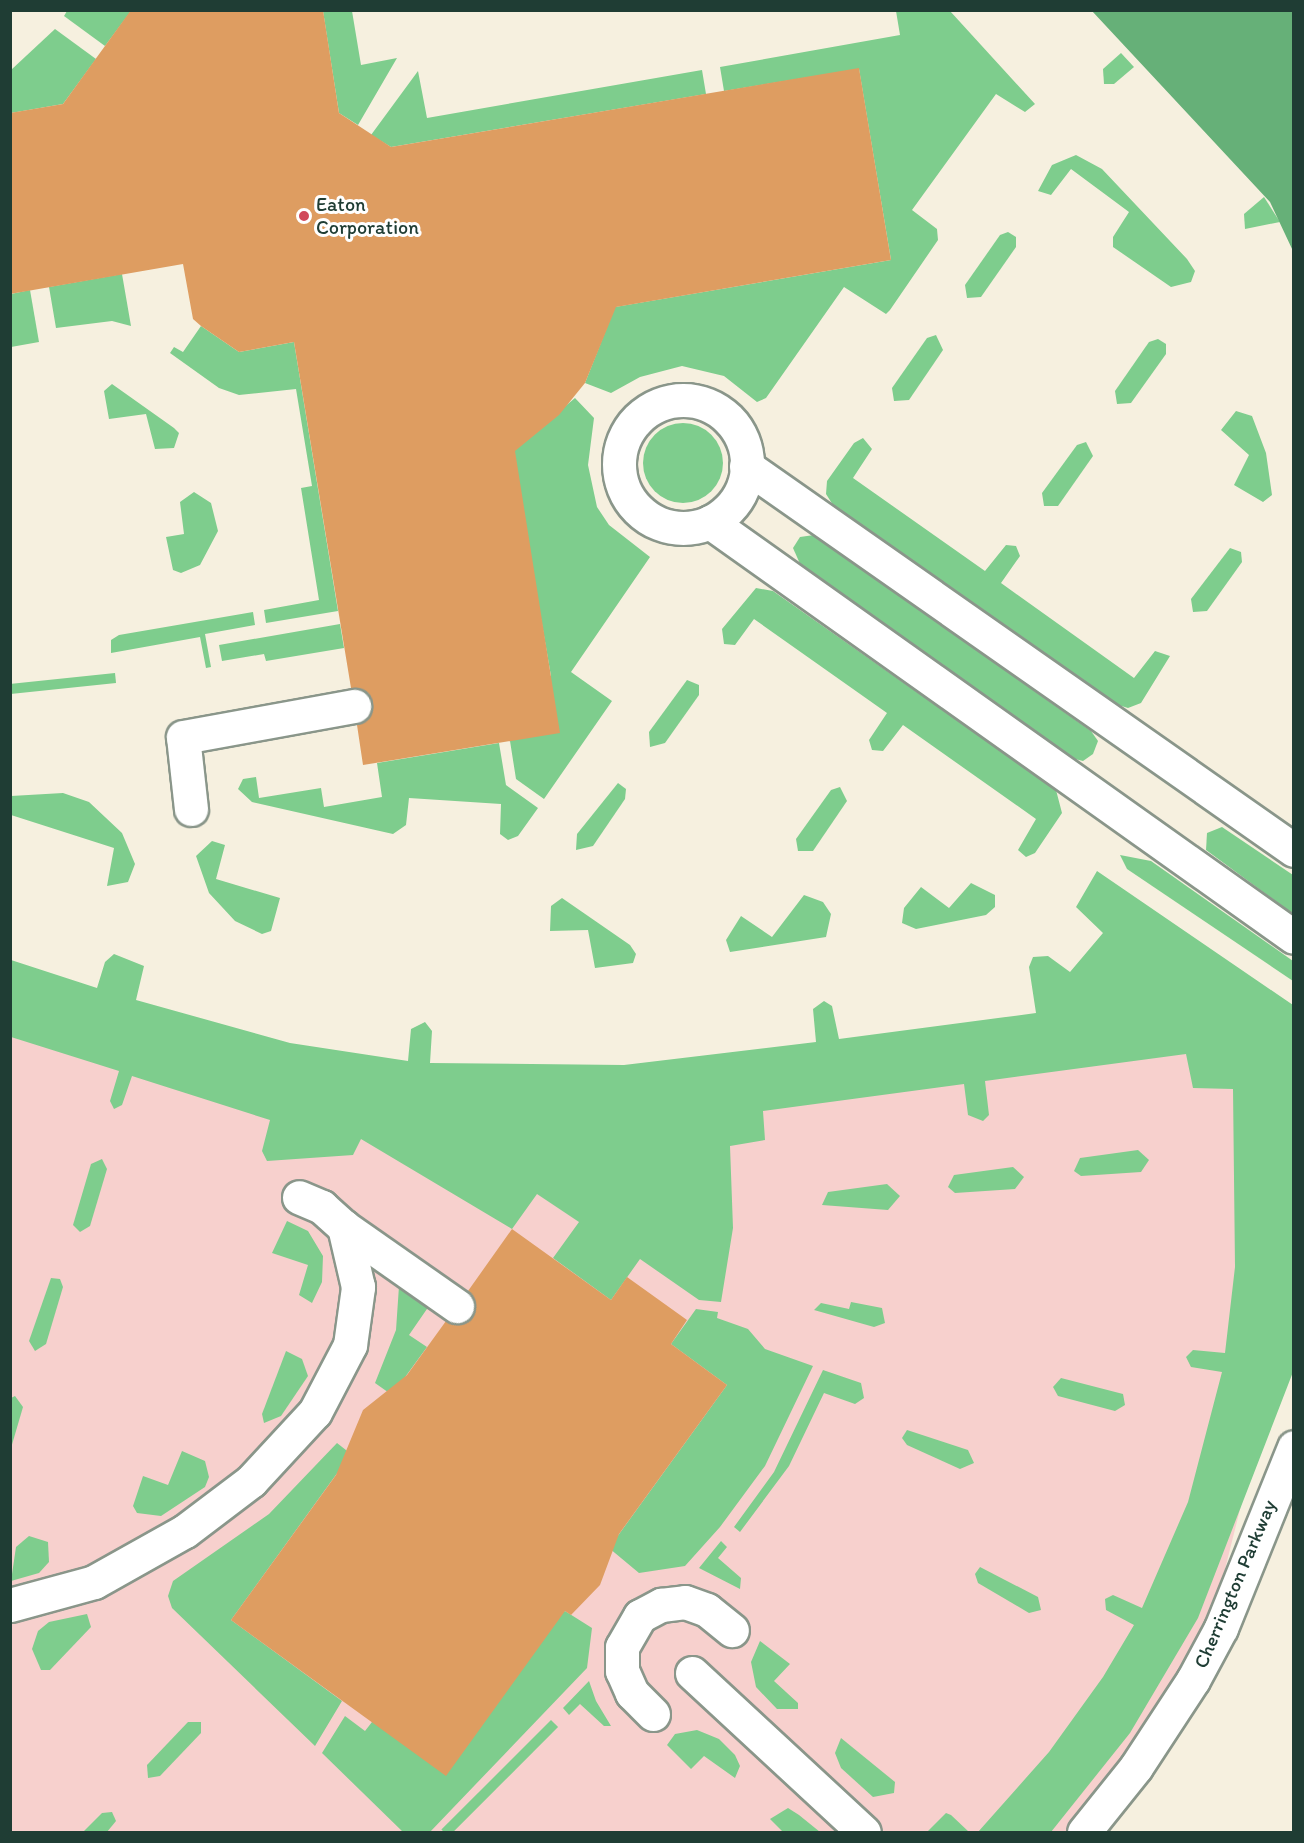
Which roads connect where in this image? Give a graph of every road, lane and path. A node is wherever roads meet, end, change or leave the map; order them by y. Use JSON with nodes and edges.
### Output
{"nodes":[{"id":1,"x":746,"y":466,"type":"junction"},
{"id":2,"x":710,"y":522,"type":"junction"},
{"id":3,"x":354,"y":706,"type":"dead end"},
{"id":4,"x":191,"y":809,"type":"dead end"},
{"id":5,"x":1293,"y":850,"type":"edge"},
{"id":6,"x":1293,"y":937,"type":"edge"},
{"id":7,"x":299,"y":1197,"type":"dead end"},
{"id":8,"x":344,"y":1227,"type":"junction"},
{"id":9,"x":457,"y":1306,"type":"dead end"},
{"id":10,"x":1293,"y":1447,"type":"edge"},
{"id":11,"x":10,"y":1605,"type":"edge"},
{"id":12,"x":732,"y":1630,"type":"dead end"},
{"id":13,"x":692,"y":1673,"type":"dead end"},
{"id":14,"x":653,"y":1714,"type":"dead end"},
{"id":15,"x":864,"y":1833,"type":"edge"},
{"id":16,"x":1084,"y":1833,"type":"edge"}],
"edges":[{"from":1,"to":2,"type":"street"},
{"from":1,"to":2,"type":"street"},
{"from":1,"to":5,"type":"street"},
{"from":2,"to":6,"type":"street"},
{"from":3,"to":4,"type":"street"},
{"from":7,"to":8,"type":"street"},
{"from":8,"to":9,"type":"street"},
{"from":8,"to":11,"type":"street"},
{"from":10,"to":16,"type":"street","name":"Cherrington Parkway"},
{"from":12,"to":14,"type":"street"},
{"from":13,"to":15,"type":"street"}]}
